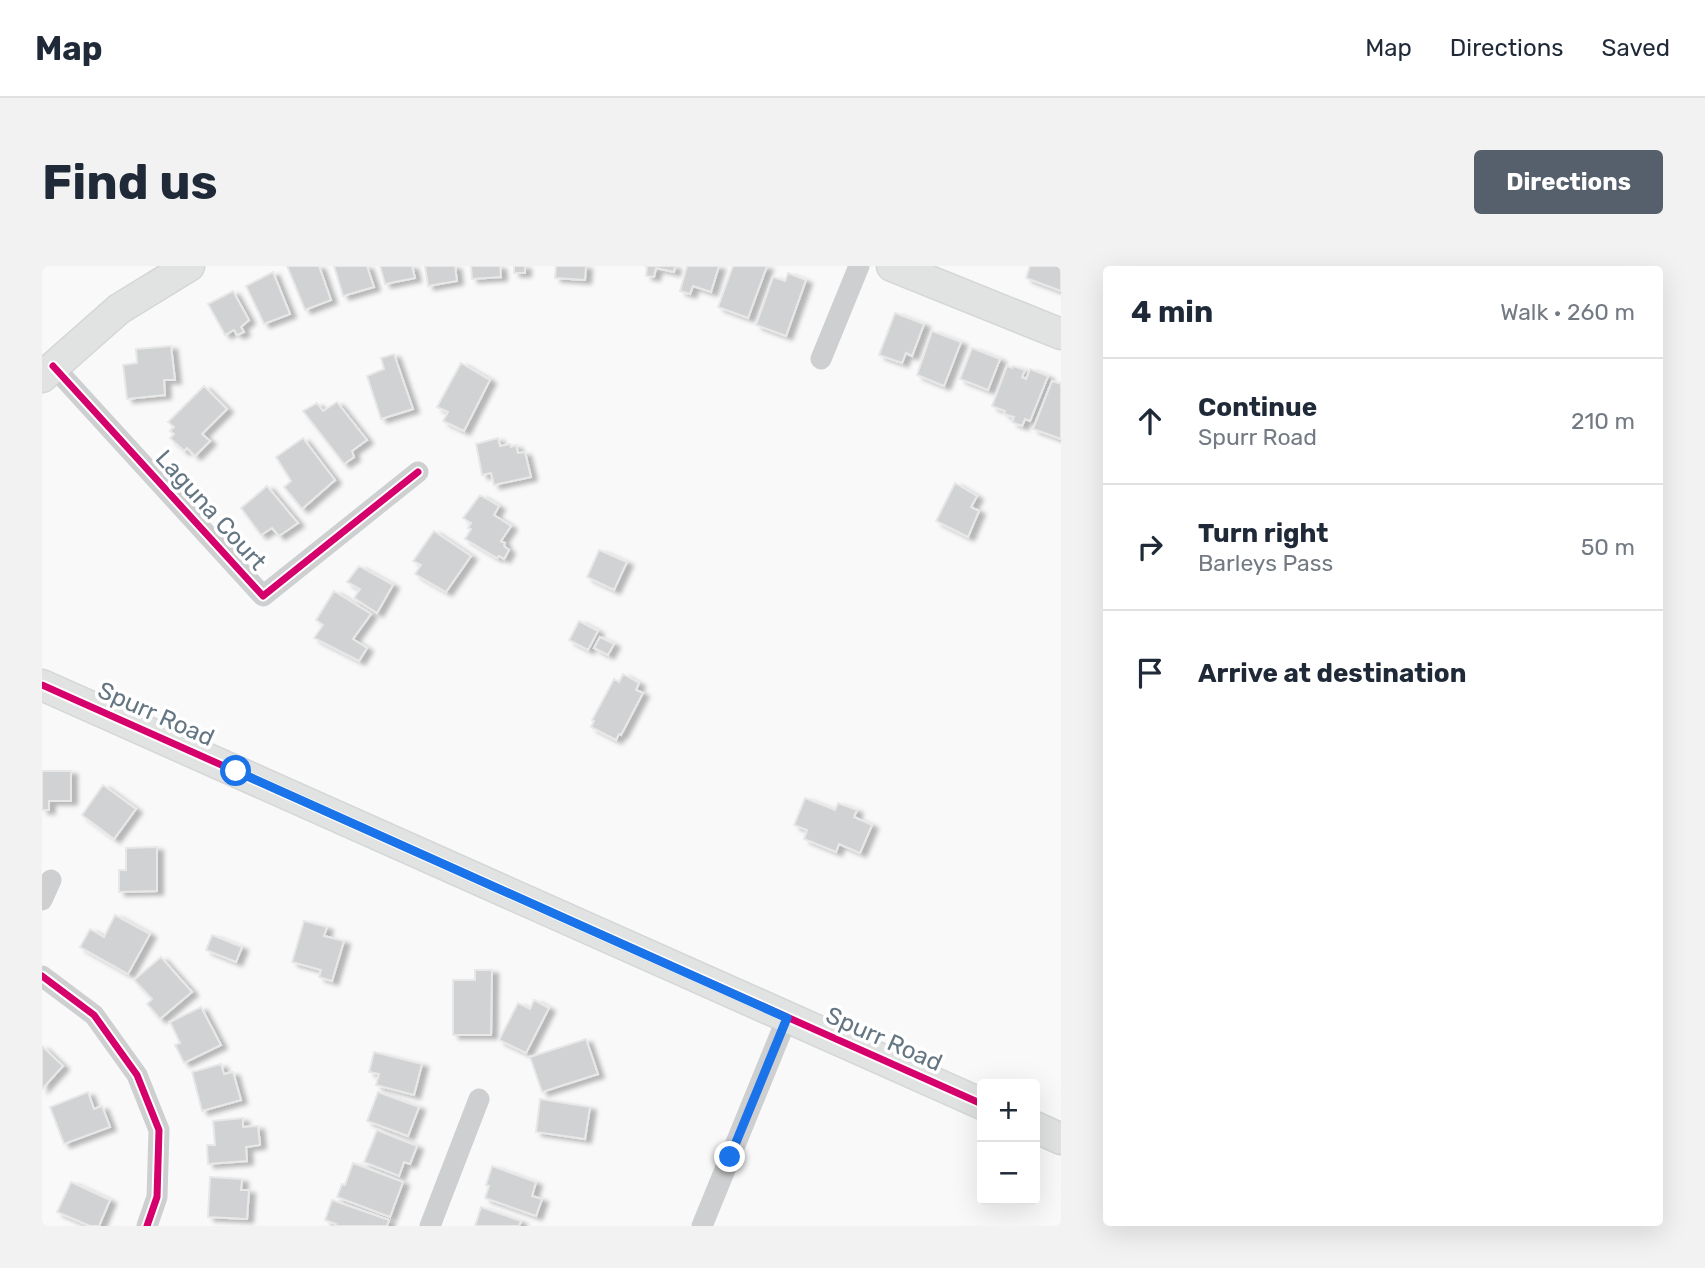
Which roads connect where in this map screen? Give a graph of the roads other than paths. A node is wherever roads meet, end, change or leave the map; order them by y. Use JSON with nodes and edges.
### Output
{"nodes":[{"id":1,"x":859,"y":266,"type":"edge"},
{"id":2,"x":892,"y":266,"type":"edge"},
{"id":3,"x":179,"y":269,"type":"edge"},
{"id":4,"x":1061,"y":334,"type":"edge"},
{"id":5,"x":821,"y":359,"type":"dead end"},
{"id":6,"x":48,"y":371,"type":"edge"},
{"id":7,"x":418,"y":472,"type":"dead end"},
{"id":8,"x":42,"y":685,"type":"edge"},
{"id":9,"x":51,"y":880,"type":"dead end"},
{"id":10,"x":42,"y":900,"type":"edge"},
{"id":11,"x":42,"y":976,"type":"edge"},
{"id":12,"x":787,"y":1018,"type":"junction"},
{"id":13,"x":479,"y":1099,"type":"dead end"},
{"id":14,"x":977,"y":1102,"type":"edge"},
{"id":15,"x":1040,"y":1129,"type":"edge"},
{"id":16,"x":1061,"y":1139,"type":"edge"},
{"id":17,"x":147,"y":1226,"type":"edge"},
{"id":18,"x":430,"y":1226,"type":"edge"},
{"id":19,"x":702,"y":1226,"type":"edge"}],
"edges":[{"from":1,"to":5,"type":"street"},
{"from":2,"to":4,"type":"street"},
{"from":3,"to":6,"type":"street"},
{"from":6,"to":7,"type":"street","name":"Laguna Court"},
{"from":8,"to":12,"type":"street","name":"Spurr Road"},
{"from":9,"to":10,"type":"street"},
{"from":11,"to":17,"type":"street"},
{"from":12,"to":14,"type":"street","name":"Spurr Road"},
{"from":12,"to":19,"type":"street"},
{"from":13,"to":18,"type":"street"},
{"from":15,"to":16,"type":"street"}]}
